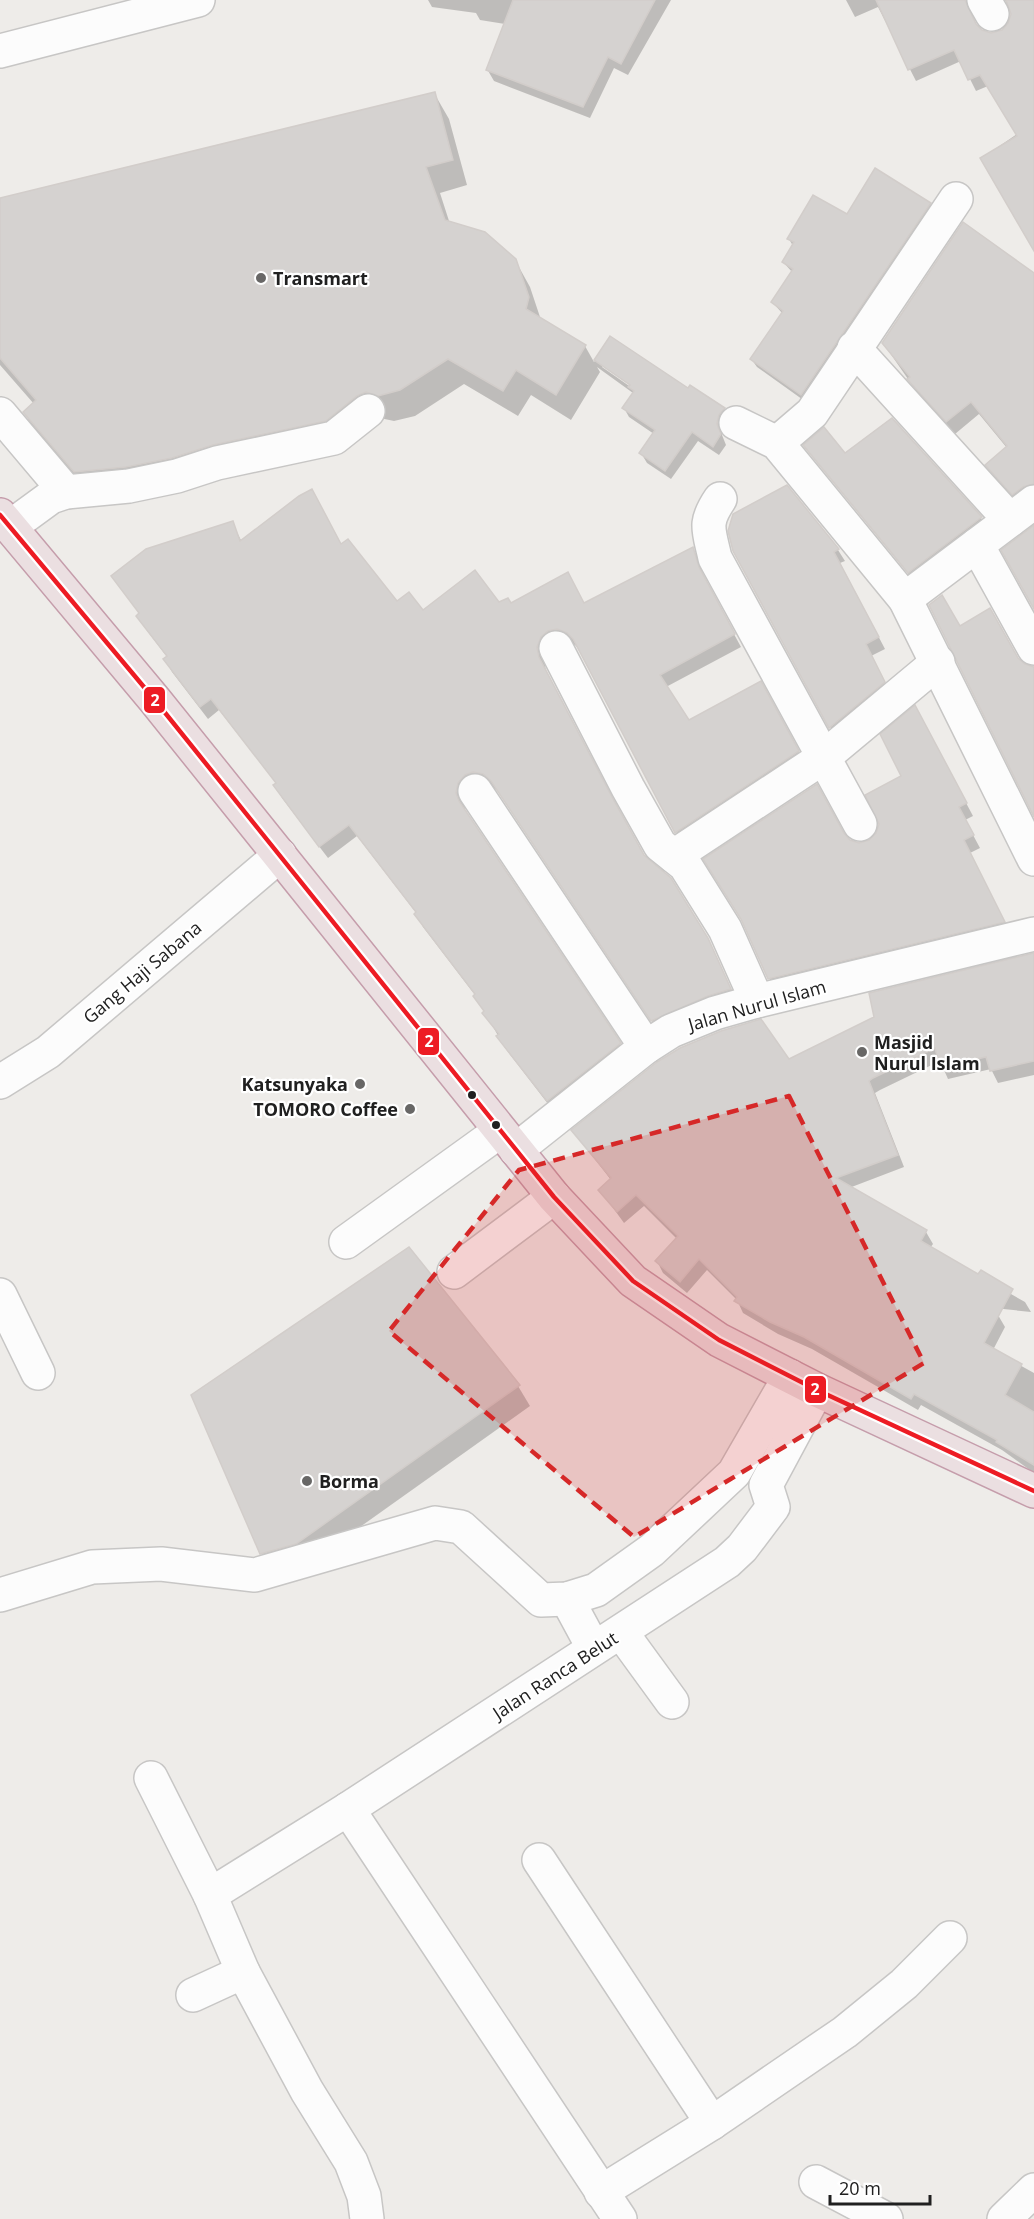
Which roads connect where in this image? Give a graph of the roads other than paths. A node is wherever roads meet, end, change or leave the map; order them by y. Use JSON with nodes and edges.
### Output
{"nodes":[{"id":1,"x":198,"y":0,"type":"edge"},
{"id":2,"x":0,"y":51,"type":"edge"},
{"id":3,"x":956,"y":199,"type":"dead end"},
{"id":4,"x":854,"y":348,"type":"junction"},
{"id":5,"x":368,"y":411,"type":"dead end"},
{"id":6,"x":0,"y":414,"type":"edge"},
{"id":7,"x":736,"y":423,"type":"dead end"},
{"id":8,"x":777,"y":443,"type":"junction"},
{"id":9,"x":66,"y":492,"type":"junction"},
{"id":10,"x":720,"y":499,"type":"dead end"},
{"id":11,"x":1022,"y":511,"type":"edge"},
{"id":12,"x":11,"y":528,"type":"edge"},
{"id":13,"x":978,"y":545,"type":"junction"},
{"id":14,"x":905,"y":599,"type":"junction"},
{"id":15,"x":556,"y":648,"type":"dead end"},
{"id":16,"x":1034,"y":648,"type":"edge"},
{"id":17,"x":938,"y":662,"type":"junction"},
{"id":18,"x":824,"y":757,"type":"junction"},
{"id":19,"x":475,"y":791,"type":"dead end"},
{"id":20,"x":860,"y":824,"type":"dead end"},
{"id":21,"x":280,"y":855,"type":"junction"},
{"id":22,"x":674,"y":856,"type":"junction"},
{"id":23,"x":1034,"y":859,"type":"edge"},
{"id":24,"x":1034,"y":934,"type":"edge"},
{"id":25,"x":757,"y":1001,"type":"junction"},
{"id":26,"x":646,"y":1047,"type":"junction"},
{"id":27,"x":0,"y":1082,"type":"edge"},
{"id":28,"x":508,"y":1141,"type":"junction"},
{"id":29,"x":554,"y":1197,"type":"junction"},
{"id":30,"x":346,"y":1242,"type":"dead end"},
{"id":31,"x":454,"y":1272,"type":"dead end"},
{"id":32,"x":0,"y":1295,"type":"edge"},
{"id":33,"x":38,"y":1373,"type":"dead end"},
{"id":34,"x":803,"y":1383,"type":"junction"},
{"id":35,"x":1034,"y":1491,"type":"edge"},
{"id":36,"x":0,"y":1595,"type":"edge"},
{"id":37,"x":567,"y":1599,"type":"junction"},
{"id":38,"x":621,"y":1632,"type":"junction"},
{"id":39,"x":587,"y":1636,"type":"dead end"},
{"id":40,"x":672,"y":1702,"type":"dead end"},
{"id":41,"x":151,"y":1778,"type":"dead end"},
{"id":42,"x":348,"y":1809,"type":"junction"},
{"id":43,"x":539,"y":1860,"type":"dead end"},
{"id":44,"x":210,"y":1895,"type":"junction"},
{"id":45,"x":950,"y":1938,"type":"dead end"},
{"id":46,"x":243,"y":1972,"type":"junction"},
{"id":47,"x":193,"y":1995,"type":"dead end"},
{"id":48,"x":712,"y":2123,"type":"junction"},
{"id":49,"x":816,"y":2182,"type":"dead end"},
{"id":50,"x":1034,"y":2190,"type":"edge"},
{"id":51,"x":600,"y":2192,"type":"junction"},
{"id":52,"x":367,"y":2219,"type":"edge"},
{"id":53,"x":620,"y":2219,"type":"edge"},
{"id":54,"x":886,"y":2219,"type":"edge"},
{"id":55,"x":1004,"y":2219,"type":"edge"}],
"edges":[{"from":1,"to":2,"type":"street"},
{"from":3,"to":4,"type":"street"},
{"from":4,"to":8,"type":"street"},
{"from":4,"to":11,"type":"street"},
{"from":5,"to":9,"type":"street"},
{"from":6,"to":9,"type":"street"},
{"from":7,"to":8,"type":"street"},
{"from":8,"to":14,"type":"street"},
{"from":9,"to":12,"type":"street"},
{"from":10,"to":18,"type":"street"},
{"from":11,"to":13,"type":"street"},
{"from":12,"to":21,"type":"highway"},
{"from":13,"to":14,"type":"street"},
{"from":13,"to":16,"type":"street"},
{"from":14,"to":17,"type":"street"},
{"from":15,"to":22,"type":"street"},
{"from":17,"to":18,"type":"street"},
{"from":17,"to":23,"type":"street"},
{"from":18,"to":20,"type":"street"},
{"from":18,"to":22,"type":"street"},
{"from":19,"to":26,"type":"street"},
{"from":21,"to":27,"type":"street","name":"Gang Haji Sabana"},
{"from":21,"to":28,"type":"highway"},
{"from":22,"to":25,"type":"street"},
{"from":24,"to":25,"type":"street","name":"Jalan Nurul Islam"},
{"from":25,"to":26,"type":"street","name":"Jalan Nurul Islam"},
{"from":26,"to":28,"type":"street","name":"Jalan Nurul Islam"},
{"from":28,"to":29,"type":"highway"},
{"from":28,"to":30,"type":"street","name":"Jalan Nurul Islam"},
{"from":29,"to":31,"type":"street"},
{"from":29,"to":34,"type":"highway"},
{"from":32,"to":33,"type":"street"},
{"from":34,"to":35,"type":"highway"},
{"from":34,"to":37,"type":"street"},
{"from":34,"to":38,"type":"street","name":"Jalan Ranca Belut"},
{"from":36,"to":37,"type":"street"},
{"from":37,"to":39,"type":"street"},
{"from":38,"to":40,"type":"street"},
{"from":38,"to":42,"type":"street","name":"Jalan Ranca Belut"},
{"from":41,"to":44,"type":"street"},
{"from":42,"to":44,"type":"street","name":"Jalan Ranca Belut"},
{"from":42,"to":51,"type":"street"},
{"from":43,"to":48,"type":"street"},
{"from":44,"to":46,"type":"street"},
{"from":45,"to":48,"type":"street"},
{"from":46,"to":47,"type":"street"},
{"from":46,"to":52,"type":"street"},
{"from":48,"to":51,"type":"street"},
{"from":49,"to":54,"type":"street"},
{"from":50,"to":55,"type":"street"},
{"from":51,"to":53,"type":"street"}]}
